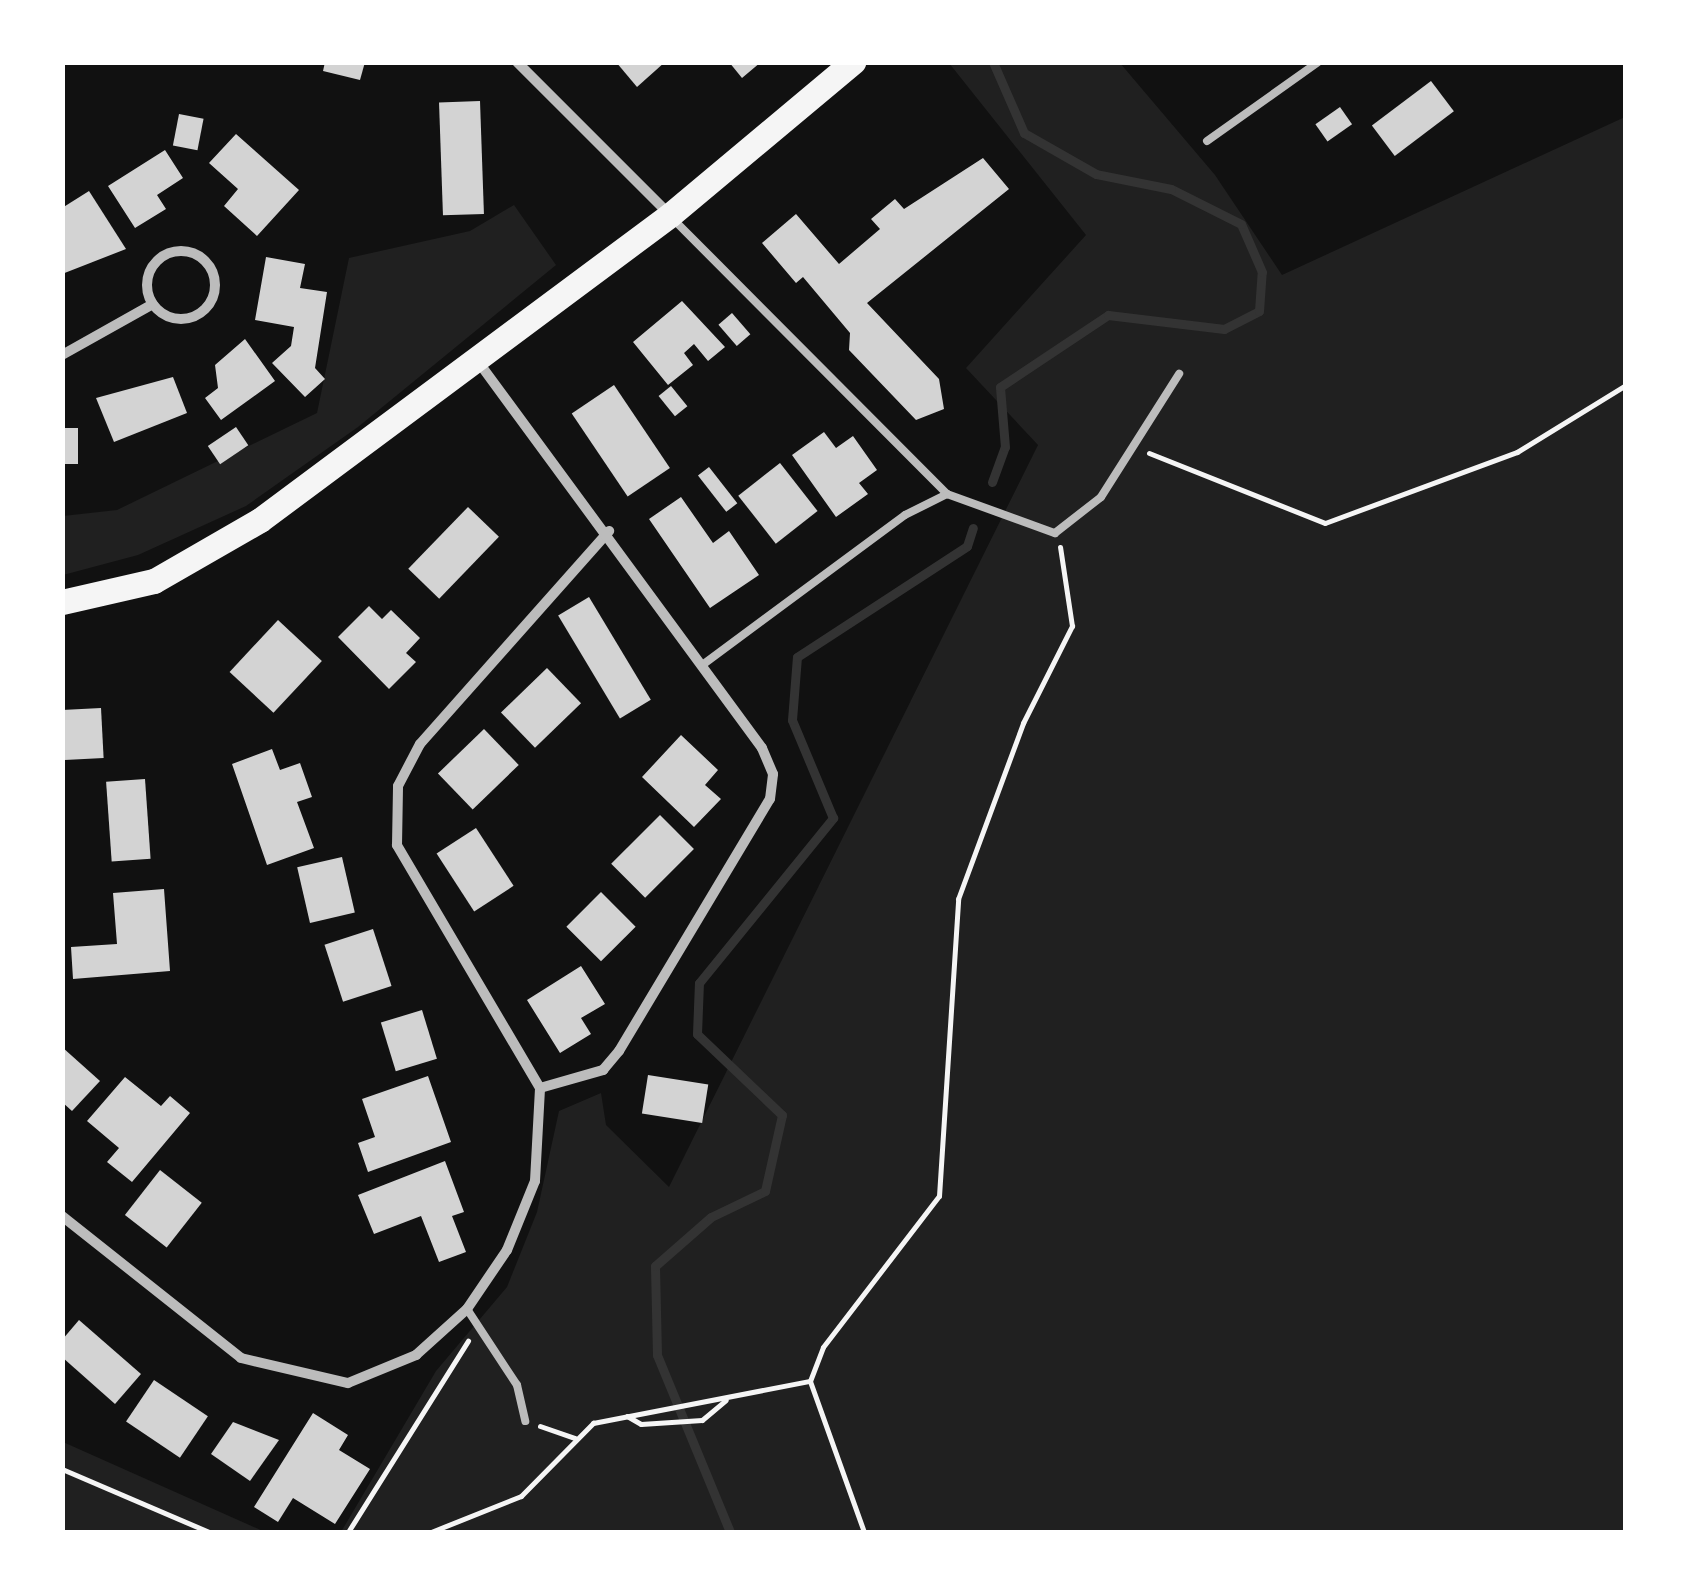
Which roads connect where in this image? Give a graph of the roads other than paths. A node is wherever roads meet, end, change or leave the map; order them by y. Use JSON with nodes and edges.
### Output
{"nodes":[{"id":1,"x":518,"y":62,"type":"edge"},
{"id":2,"x":852,"y":62,"type":"edge"},
{"id":3,"x":1318,"y":62,"type":"edge"},
{"id":4,"x":1207,"y":142,"type":"dead end"},
{"id":5,"x":670,"y":215,"type":"junction"},
{"id":6,"x":154,"y":304,"type":"junction"},
{"id":7,"x":62,"y":355,"type":"edge"},
{"id":8,"x":474,"y":356,"type":"junction"},
{"id":9,"x":1179,"y":374,"type":"dead end"},
{"id":10,"x":946,"y":494,"type":"junction"},
{"id":11,"x":609,"y":531,"type":"junction"},
{"id":12,"x":62,"y":602,"type":"edge"},
{"id":13,"x":705,"y":664,"type":"junction"},
{"id":14,"x":540,"y":1088,"type":"junction"},
{"id":15,"x":62,"y":1216,"type":"edge"},
{"id":16,"x":467,"y":1309,"type":"junction"},
{"id":17,"x":524,"y":1421,"type":"road end"}],
"edges":[{"from":1,"to":5,"type":"street"},
{"from":2,"to":5,"type":"main road"},
{"from":3,"to":4,"type":"lane"},
{"from":5,"to":8,"type":"main road"},
{"from":5,"to":10,"type":"lane"},
{"from":6,"to":6,"type":"street"},
{"from":6,"to":7,"type":"street"},
{"from":8,"to":11,"type":"street"},
{"from":8,"to":12,"type":"main road"},
{"from":9,"to":10,"type":"lane"},
{"from":10,"to":13,"type":"lane"},
{"from":11,"to":13,"type":"street"},
{"from":11,"to":14,"type":"street"},
{"from":13,"to":14,"type":"street"},
{"from":14,"to":16,"type":"street"},
{"from":15,"to":16,"type":"street"},
{"from":16,"to":17,"type":"lane"}]}
